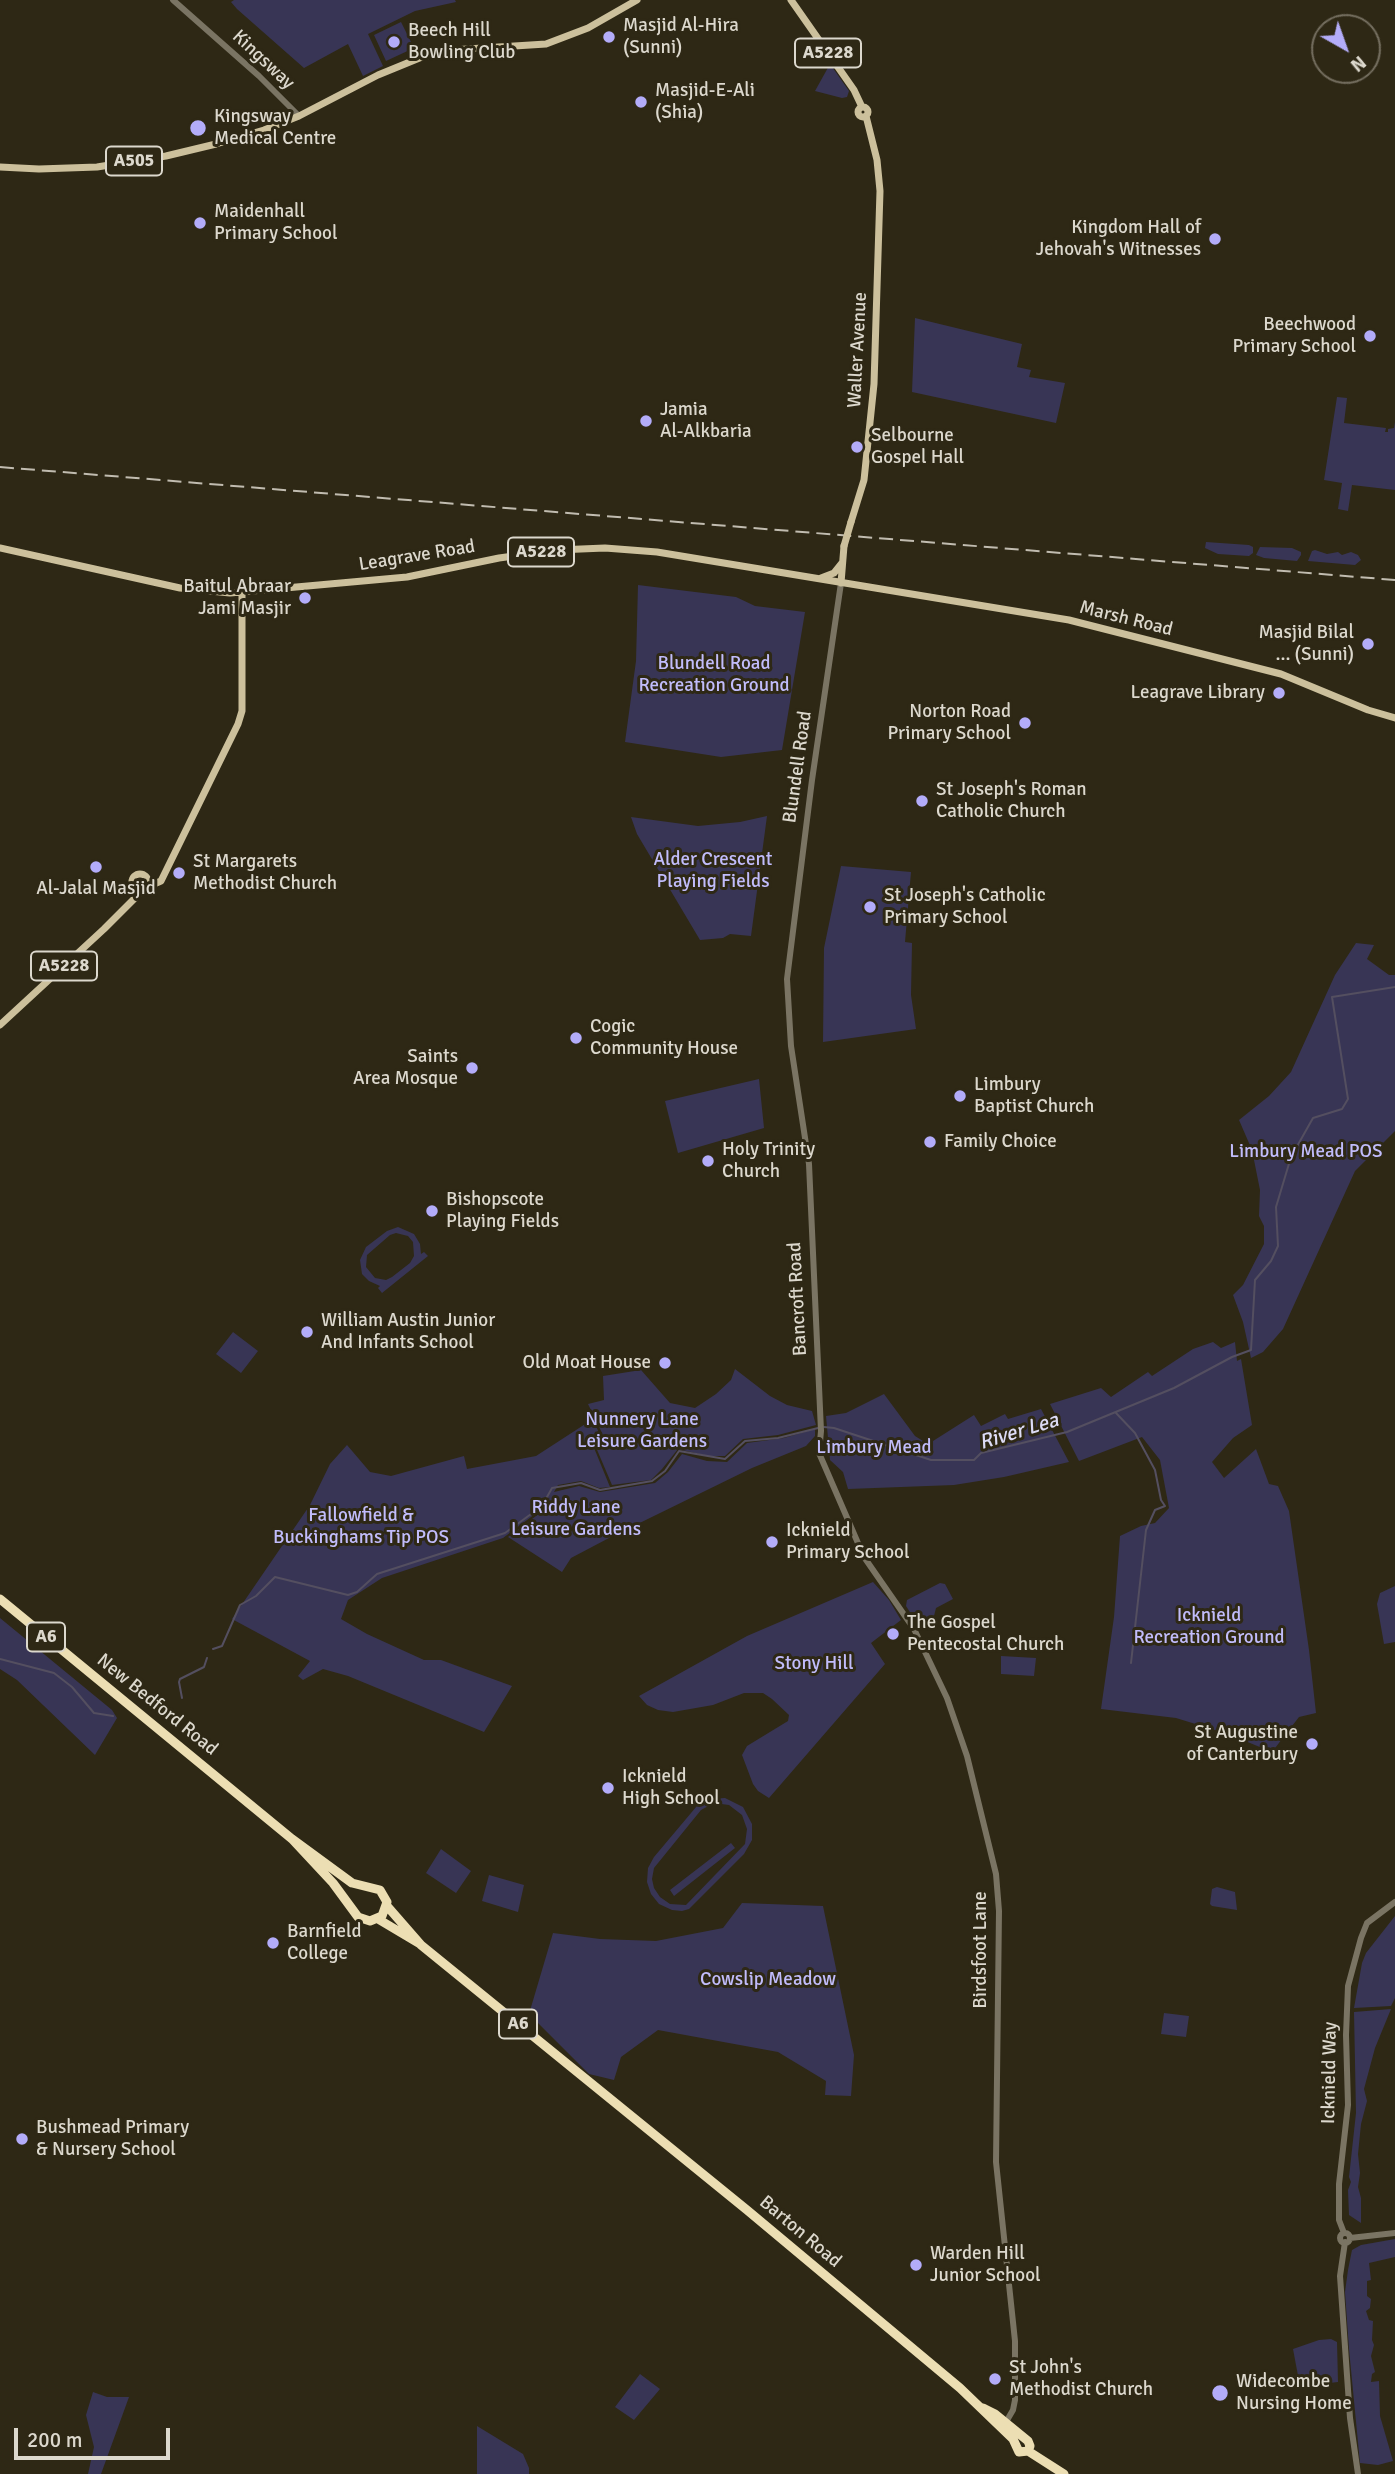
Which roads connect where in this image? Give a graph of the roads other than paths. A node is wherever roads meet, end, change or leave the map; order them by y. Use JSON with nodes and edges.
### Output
{"nodes":[{"id":1,"x":173,"y":0,"type":"edge"},
{"id":2,"x":637,"y":0,"type":"edge"},
{"id":3,"x":790,"y":0,"type":"edge"},
{"id":4,"x":299,"y":116,"type":"junction"},
{"id":5,"x":0,"y":167,"type":"edge"},
{"id":6,"x":0,"y":548,"type":"edge"},
{"id":7,"x":842,"y":562,"type":"junction"},
{"id":8,"x":817,"y":579,"type":"junction"},
{"id":9,"x":841,"y":583,"type":"junction"},
{"id":10,"x":242,"y":593,"type":"junction"},
{"id":11,"x":1395,"y":719,"type":"edge"},
{"id":12,"x":144,"y":876,"type":"junction"},
{"id":13,"x":161,"y":881,"type":"junction"},
{"id":14,"x":133,"y":886,"type":"junction"},
{"id":15,"x":145,"y":888,"type":"junction"},
{"id":16,"x":128,"y":906,"type":"junction"},
{"id":17,"x":0,"y":1025,"type":"edge"},
{"id":18,"x":809,"y":1164,"type":"joint"},
{"id":19,"x":820,"y":1428,"type":"joint"},
{"id":20,"x":0,"y":1599,"type":"edge"},
{"id":21,"x":292,"y":1839,"type":"junction"},
{"id":22,"x":368,"y":1887,"type":"junction"},
{"id":23,"x":1395,"y":1902,"type":"edge"},
{"id":24,"x":387,"y":1906,"type":"junction"},
{"id":25,"x":354,"y":1910,"type":"junction"},
{"id":26,"x":378,"y":1919,"type":"junction"},
{"id":27,"x":421,"y":1945,"type":"junction"},
{"id":28,"x":1395,"y":2233,"type":"edge"},
{"id":29,"x":1346,"y":2238,"type":"junction"},
{"id":30,"x":982,"y":2407,"type":"junction"},
{"id":31,"x":1006,"y":2422,"type":"junction"},
{"id":32,"x":1024,"y":2439,"type":"junction"},
{"id":33,"x":1016,"y":2447,"type":"junction"},
{"id":34,"x":1028,"y":2451,"type":"junction"},
{"id":35,"x":1064,"y":2474,"type":"edge"},
{"id":36,"x":1358,"y":2474,"type":"edge"}],
"edges":[{"from":1,"to":4,"type":"street","name":"Kingsway"},
{"from":2,"to":4,"type":"main road","number":"A505"},
{"from":3,"to":7,"type":"main road","name":"Waller Avenue","number":"A5228","bridge":true},
{"from":4,"to":5,"type":"main road","number":"A505"},
{"from":6,"to":10,"type":"main road","name":"Leagrave Road"},
{"from":7,"to":8,"type":"main road"},
{"from":7,"to":9,"type":"main road","name":"Waller Avenue","number":"A5228"},
{"from":8,"to":9,"type":"main road","name":"Leagrave Road","number":"A5228"},
{"from":8,"to":10,"type":"main road","name":"Leagrave Road","number":"A5228"},
{"from":9,"to":11,"type":"main road","name":"Marsh Road"},
{"from":9,"to":18,"type":"street","name":"Blundell Road"},
{"from":10,"to":13,"type":"main road"},
{"from":12,"to":13,"type":"main road"},
{"from":12,"to":14,"type":"main road"},
{"from":12,"to":15,"type":"main road"},
{"from":13,"to":15,"type":"main road"},
{"from":14,"to":15,"type":"main road"},
{"from":14,"to":16,"type":"main road"},
{"from":15,"to":16,"type":"main road","number":"A5228"},
{"from":16,"to":17,"type":"main road","number":"A5228"},
{"from":18,"to":19,"type":"street","name":"Bancroft Road"},
{"from":19,"to":31,"type":"street","name":"Birdsfoot Lane"},
{"from":20,"to":21,"type":"highway","name":"New Bedford Road","number":"A6"},
{"from":21,"to":22,"type":"highway","name":"New Bedford Road","number":"A6"},
{"from":21,"to":25,"type":"highway","name":"New Bedford Road","number":"A6"},
{"from":22,"to":24,"type":"highway","number":"A6"},
{"from":22,"to":25,"type":"highway"},
{"from":23,"to":29,"type":"street","name":"Icknield Way"},
{"from":24,"to":26,"type":"highway"},
{"from":24,"to":27,"type":"highway","number":"A6"},
{"from":25,"to":26,"type":"highway","number":"A6"},
{"from":26,"to":27,"type":"highway","number":"A6"},
{"from":27,"to":30,"type":"highway","name":"Barton Road","number":"A6"},
{"from":28,"to":29,"type":"street"},
{"from":29,"to":36,"type":"street","name":"Icknield Way"},
{"from":30,"to":31,"type":"highway","name":"Barton Road","number":"A6"},
{"from":30,"to":33,"type":"highway","name":"Barton Road","number":"A6"},
{"from":31,"to":32,"type":"highway","name":"Barton Road","number":"A6"},
{"from":32,"to":33,"type":"highway"},
{"from":32,"to":34,"type":"highway"},
{"from":33,"to":34,"type":"highway"},
{"from":34,"to":35,"type":"highway"}]}
